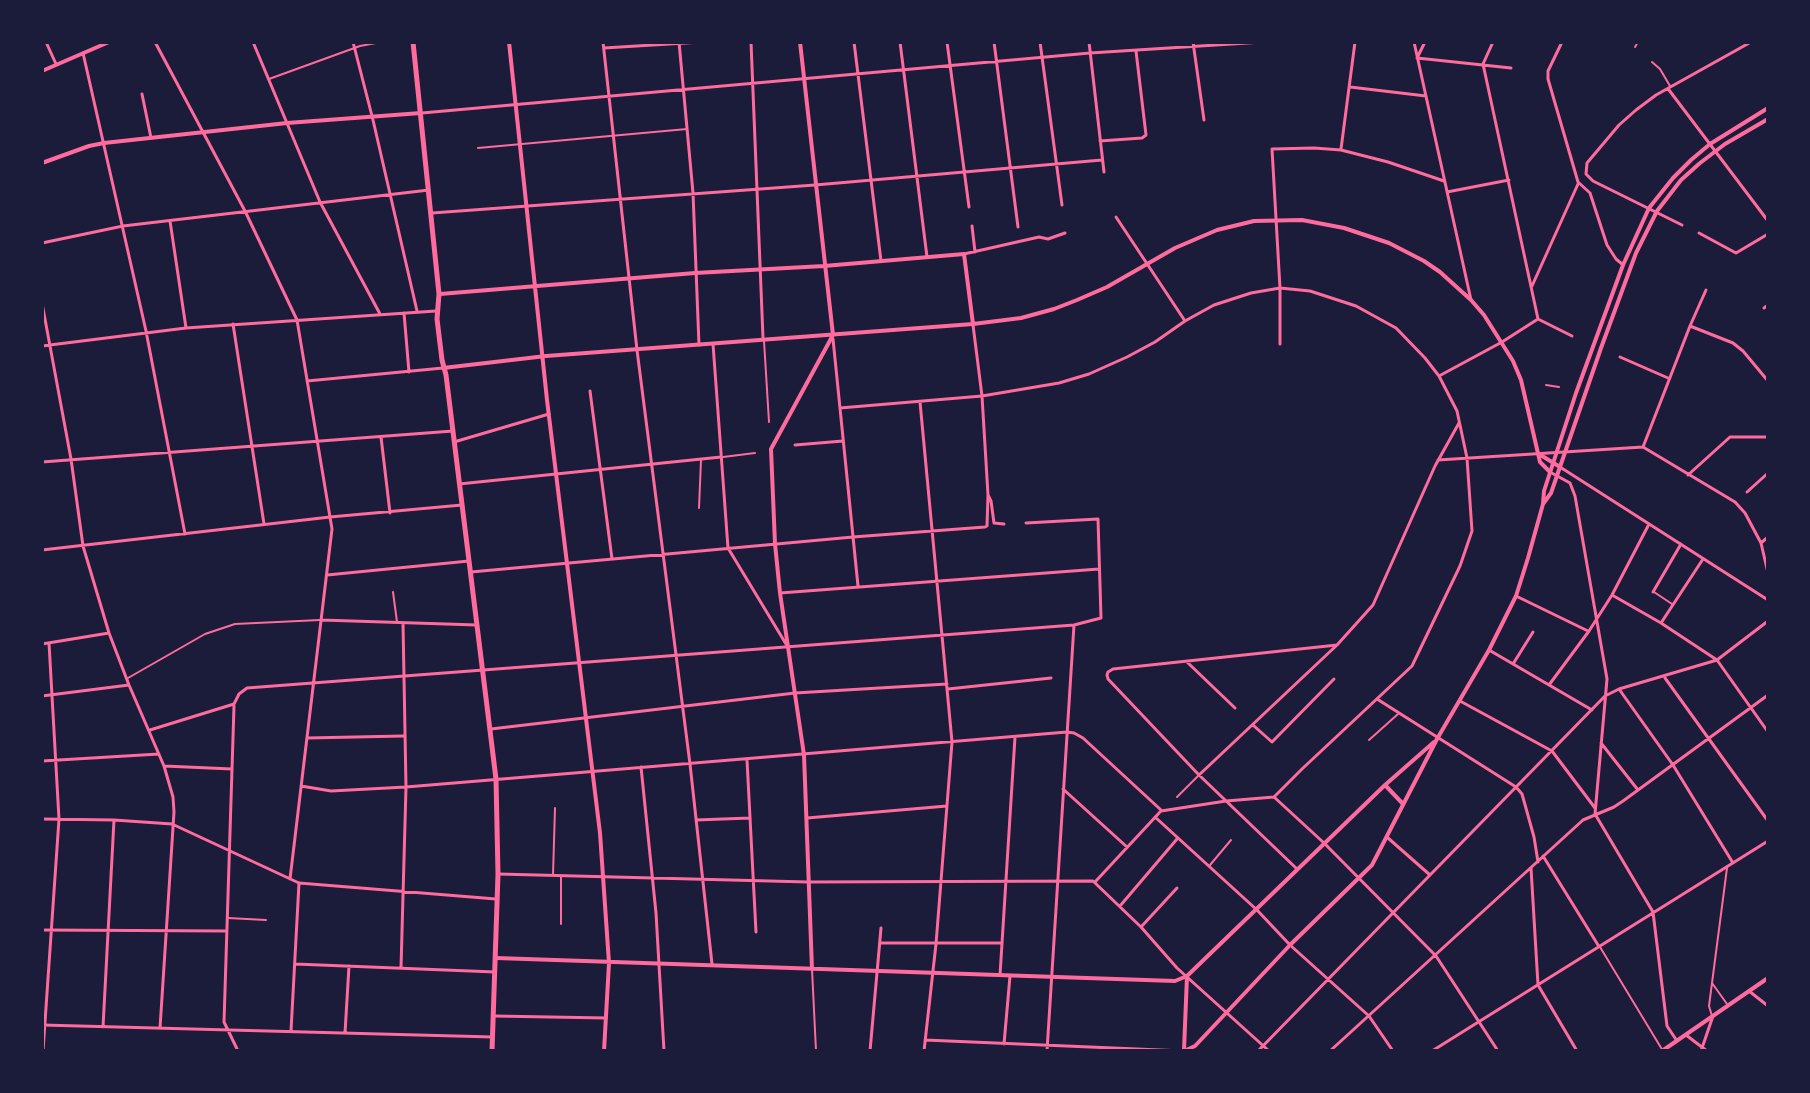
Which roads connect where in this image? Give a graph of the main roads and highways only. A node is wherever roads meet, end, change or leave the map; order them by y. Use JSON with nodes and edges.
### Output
{"nodes":[{"id":1,"x":413,"y":42,"type":"edge"},
{"id":2,"x":492,"y":1051,"type":"edge"}],
"edges":[{"from":1,"to":2,"type":"main road"}]}
